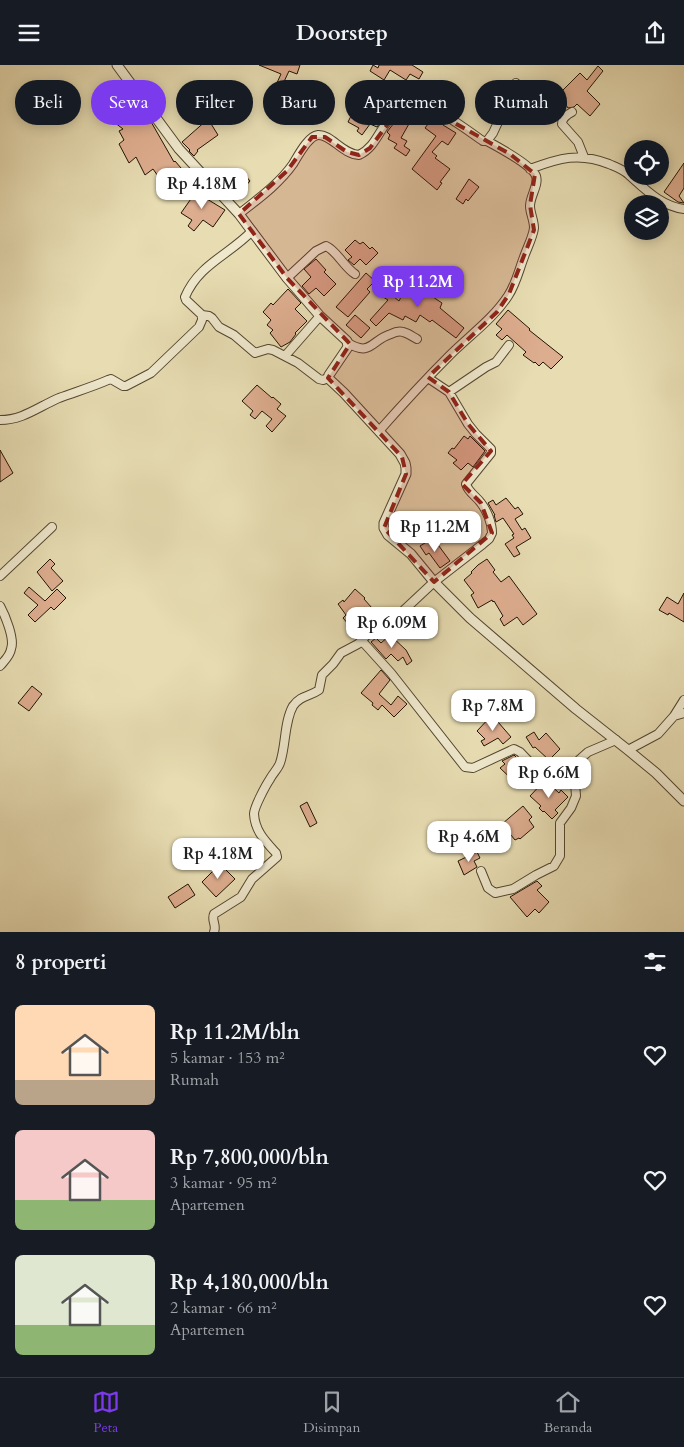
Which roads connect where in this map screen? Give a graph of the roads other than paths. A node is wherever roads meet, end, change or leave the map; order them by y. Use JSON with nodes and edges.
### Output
{"nodes":[{"id":1,"x":117,"y":65,"type":"edge"},
{"id":2,"x":572,"y":112,"type":"dead end"},
{"id":3,"x":497,"y":125,"type":"edge"},
{"id":4,"x":487,"y":141,"type":"junction"},
{"id":5,"x":584,"y":157,"type":"junction"},
{"id":6,"x":530,"y":169,"type":"junction"},
{"id":7,"x":684,"y":209,"type":"edge"},
{"id":8,"x":239,"y":214,"type":"junction"},
{"id":9,"x":252,"y":231,"type":"junction"},
{"id":10,"x":355,"y":274,"type":"dead end"},
{"id":11,"x":287,"y":278,"type":"junction"},
{"id":12,"x":202,"y":315,"type":"junction"},
{"id":13,"x":320,"y":316,"type":"junction"},
{"id":14,"x":417,"y":339,"type":"dead end"},
{"id":15,"x":348,"y":343,"type":"junction"},
{"id":16,"x":509,"y":345,"type":"dead end"},
{"id":17,"x":284,"y":356,"type":"junction"},
{"id":18,"x":328,"y":378,"type":"junction"},
{"id":19,"x":428,"y":378,"type":"junction"},
{"id":20,"x":449,"y":392,"type":"junction"},
{"id":21,"x":0,"y":420,"type":"edge"},
{"id":22,"x":379,"y":431,"type":"junction"},
{"id":23,"x":52,"y":527,"type":"dead end"},
{"id":24,"x":0,"y":576,"type":"edge"},
{"id":25,"x":434,"y":582,"type":"junction"},
{"id":26,"x":0,"y":606,"type":"edge"},
{"id":27,"x":362,"y":641,"type":"junction"},
{"id":28,"x":0,"y":666,"type":"edge"},
{"id":29,"x":684,"y":700,"type":"edge"},
{"id":30,"x":684,"y":713,"type":"edge"},
{"id":31,"x":674,"y":716,"type":"junction"},
{"id":32,"x":616,"y":740,"type":"junction"},
{"id":33,"x":628,"y":750,"type":"junction"},
{"id":34,"x":574,"y":773,"type":"junction"},
{"id":35,"x":684,"y":801,"type":"edge"},
{"id":36,"x":481,"y":871,"type":"dead end"},
{"id":37,"x":214,"y":932,"type":"edge"}],
"edges":[{"from":1,"to":8,"type":"street"},
{"from":2,"to":5,"type":"street"},
{"from":3,"to":4,"type":"street"},
{"from":4,"to":6,"type":"street"},
{"from":4,"to":8,"type":"street"},
{"from":5,"to":6,"type":"street"},
{"from":5,"to":7,"type":"street"},
{"from":6,"to":19,"type":"street"},
{"from":8,"to":9,"type":"street"},
{"from":9,"to":11,"type":"street"},
{"from":9,"to":12,"type":"street"},
{"from":10,"to":11,"type":"street"},
{"from":11,"to":13,"type":"street"},
{"from":12,"to":17,"type":"street"},
{"from":12,"to":21,"type":"street"},
{"from":13,"to":15,"type":"street"},
{"from":13,"to":17,"type":"street"},
{"from":14,"to":15,"type":"street"},
{"from":15,"to":18,"type":"street"},
{"from":16,"to":20,"type":"street"},
{"from":17,"to":18,"type":"street"},
{"from":18,"to":22,"type":"street"},
{"from":19,"to":20,"type":"street"},
{"from":19,"to":22,"type":"street"},
{"from":20,"to":25,"type":"street"},
{"from":22,"to":25,"type":"street"},
{"from":23,"to":24,"type":"street"},
{"from":25,"to":27,"type":"street"},
{"from":25,"to":32,"type":"street"},
{"from":26,"to":28,"type":"street"},
{"from":27,"to":34,"type":"street"},
{"from":27,"to":37,"type":"street"},
{"from":29,"to":31,"type":"street"},
{"from":30,"to":31,"type":"street"},
{"from":31,"to":33,"type":"street"},
{"from":32,"to":33,"type":"street"},
{"from":32,"to":34,"type":"street"},
{"from":33,"to":35,"type":"street"},
{"from":34,"to":36,"type":"street"}]}
